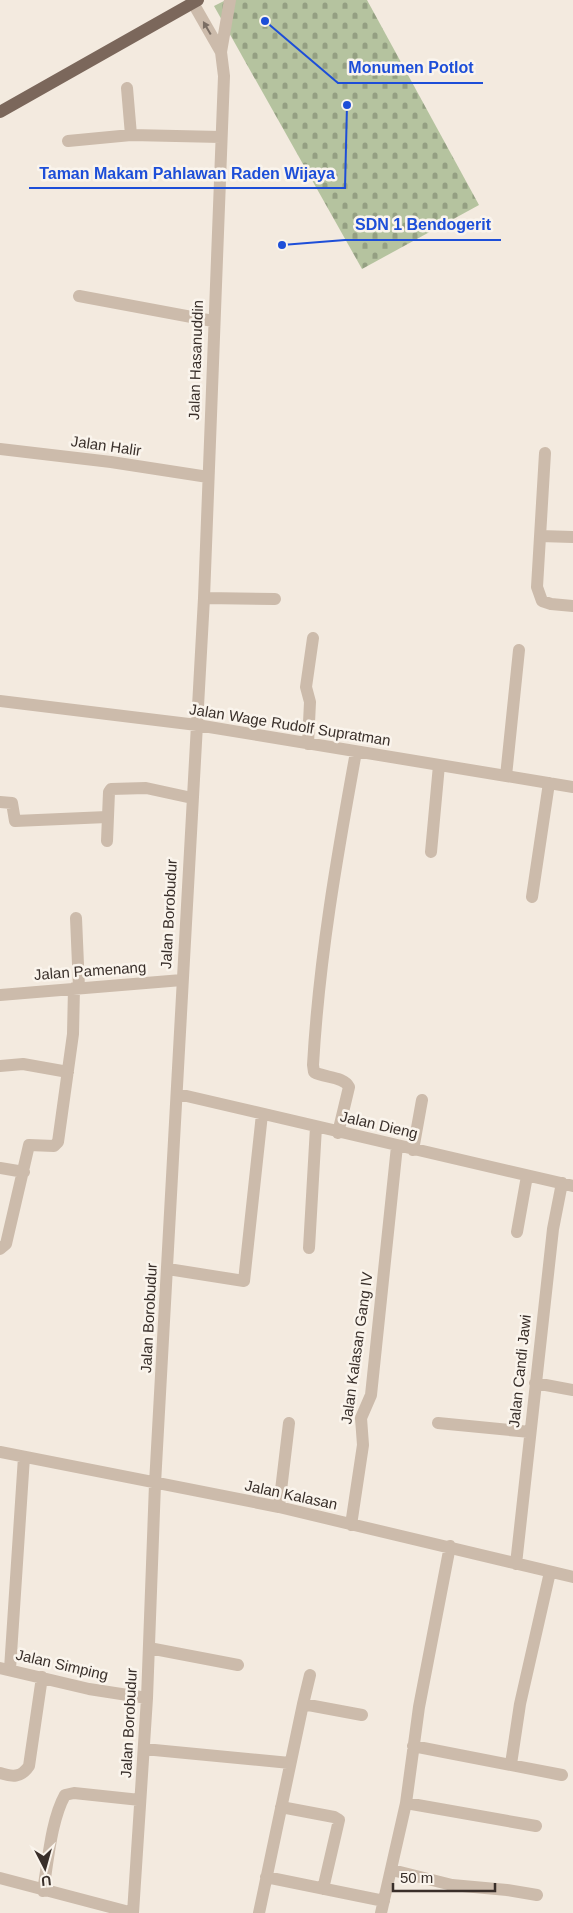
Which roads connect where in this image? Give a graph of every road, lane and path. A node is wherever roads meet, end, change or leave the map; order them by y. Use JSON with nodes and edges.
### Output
{"nodes":[{"id":1,"x":230,"y":0,"type":"edge"},
{"id":2,"x":196,"y":1,"type":"edge"},
{"id":3,"x":221,"y":52,"type":"junction"},
{"id":4,"x":127,"y":88,"type":"dead end"},
{"id":5,"x":0,"y":112,"type":"edge"},
{"id":6,"x":131,"y":135,"type":"junction"},
{"id":7,"x":221,"y":136,"type":"junction"},
{"id":8,"x":68,"y":141,"type":"dead end"},
{"id":9,"x":79,"y":296,"type":"dead end"},
{"id":10,"x":213,"y":321,"type":"junction"},
{"id":11,"x":0,"y":449,"type":"edge"},
{"id":12,"x":545,"y":453,"type":"dead end"},
{"id":13,"x":208,"y":477,"type":"junction"},
{"id":14,"x":540,"y":536,"type":"junction"},
{"id":15,"x":573,"y":537,"type":"edge"},
{"id":16,"x":204,"y":598,"type":"junction"},
{"id":17,"x":274,"y":599,"type":"dead end"},
{"id":18,"x":573,"y":606,"type":"edge"},
{"id":19,"x":313,"y":638,"type":"dead end"},
{"id":20,"x":520,"y":650,"type":"dead end"},
{"id":21,"x":0,"y":701,"type":"edge"},
{"id":22,"x":197,"y":725,"type":"junction"},
{"id":23,"x":308,"y":744,"type":"junction"},
{"id":24,"x":356,"y":752,"type":"junction"},
{"id":25,"x":439,"y":765,"type":"junction"},
{"id":26,"x":506,"y":776,"type":"junction"},
{"id":27,"x":549,"y":783,"type":"junction"},
{"id":28,"x":573,"y":787,"type":"edge"},
{"id":29,"x":192,"y":798,"type":"junction"},
{"id":30,"x":0,"y":802,"type":"edge"},
{"id":31,"x":107,"y":817,"type":"junction"},
{"id":32,"x":107,"y":841,"type":"dead end"},
{"id":33,"x":431,"y":852,"type":"dead end"},
{"id":34,"x":532,"y":897,"type":"dead end"},
{"id":35,"x":76,"y":918,"type":"dead end"},
{"id":36,"x":182,"y":980,"type":"junction"},
{"id":37,"x":77,"y":988,"type":"junction"},
{"id":38,"x":0,"y":995,"type":"edge"},
{"id":39,"x":0,"y":1066,"type":"edge"},
{"id":40,"x":68,"y":1072,"type":"junction"},
{"id":41,"x":178,"y":1094,"type":"junction"},
{"id":42,"x":422,"y":1100,"type":"dead end"},
{"id":43,"x":262,"y":1114,"type":"junction"},
{"id":44,"x":316,"y":1127,"type":"junction"},
{"id":45,"x":338,"y":1133,"type":"junction"},
{"id":46,"x":397,"y":1146,"type":"junction"},
{"id":47,"x":413,"y":1150,"type":"junction"},
{"id":48,"x":0,"y":1168,"type":"edge"},
{"id":49,"x":24,"y":1172,"type":"junction"},
{"id":50,"x":527,"y":1176,"type":"junction"},
{"id":51,"x":568,"y":1185,"type":"edge"},
{"id":52,"x":517,"y":1232,"type":"dead end"},
{"id":53,"x":308,"y":1248,"type":"dead end"},
{"id":54,"x":0,"y":1249,"type":"edge"},
{"id":55,"x":168,"y":1269,"type":"junction"},
{"id":56,"x":535,"y":1383,"type":"junction"},
{"id":57,"x":573,"y":1390,"type":"edge"},
{"id":58,"x":289,"y":1423,"type":"dead end"},
{"id":59,"x":438,"y":1423,"type":"dead end"},
{"id":60,"x":530,"y":1432,"type":"junction"},
{"id":61,"x":0,"y":1452,"type":"edge"},
{"id":62,"x":24,"y":1458,"type":"junction"},
{"id":63,"x":156,"y":1484,"type":"junction"},
{"id":64,"x":279,"y":1507,"type":"junction"},
{"id":65,"x":351,"y":1525,"type":"junction"},
{"id":66,"x":450,"y":1546,"type":"junction"},
{"id":67,"x":516,"y":1564,"type":"junction"},
{"id":68,"x":550,"y":1572,"type":"junction"},
{"id":69,"x":573,"y":1577,"type":"edge"},
{"id":70,"x":149,"y":1648,"type":"junction"},
{"id":71,"x":238,"y":1665,"type":"dead end"},
{"id":72,"x":5,"y":1668,"type":"edge"},
{"id":73,"x":310,"y":1675,"type":"dead end"},
{"id":74,"x":42,"y":1676,"type":"junction"},
{"id":75,"x":147,"y":1698,"type":"junction"},
{"id":76,"x":303,"y":1704,"type":"junction"},
{"id":77,"x":362,"y":1715,"type":"dead end"},
{"id":78,"x":413,"y":1746,"type":"junction"},
{"id":79,"x":144,"y":1749,"type":"junction"},
{"id":80,"x":290,"y":1763,"type":"junction"},
{"id":81,"x":512,"y":1764,"type":"junction"},
{"id":82,"x":0,"y":1773,"type":"edge"},
{"id":83,"x":562,"y":1774,"type":"dead end"},
{"id":84,"x":140,"y":1800,"type":"junction"},
{"id":85,"x":406,"y":1802,"type":"junction"},
{"id":86,"x":281,"y":1807,"type":"junction"},
{"id":87,"x":536,"y":1826,"type":"dead end"},
{"id":88,"x":392,"y":1870,"type":"junction"},
{"id":89,"x":266,"y":1877,"type":"junction"},
{"id":90,"x":0,"y":1878,"type":"edge"},
{"id":91,"x":323,"y":1888,"type":"junction"},
{"id":92,"x":44,"y":1891,"type":"junction"},
{"id":93,"x":537,"y":1895,"type":"dead end"},
{"id":94,"x":383,"y":1907,"type":"edge"},
{"id":95,"x":133,"y":1913,"type":"edge"},
{"id":96,"x":259,"y":1913,"type":"edge"}],
"edges":[{"from":1,"to":3,"type":"street"},
{"from":3,"to":2,"type":"street","name":"Jalan Hasanuddin","one_way":true},
{"from":2,"to":5,"type":"main road"},
{"from":3,"to":7,"type":"street","name":"Jalan Hasanuddin"},
{"from":4,"to":6,"type":"street"},
{"from":6,"to":7,"type":"street"},
{"from":6,"to":8,"type":"street"},
{"from":7,"to":10,"type":"street","name":"Jalan Hasanuddin"},
{"from":9,"to":10,"type":"street"},
{"from":10,"to":13,"type":"street","name":"Jalan Hasanuddin"},
{"from":11,"to":13,"type":"street","name":"Jalan Halir"},
{"from":12,"to":14,"type":"street"},
{"from":13,"to":16,"type":"street","name":"Jalan Hasanuddin"},
{"from":14,"to":15,"type":"street"},
{"from":14,"to":18,"type":"street"},
{"from":16,"to":17,"type":"street"},
{"from":16,"to":22,"type":"street","name":"Jalan Hasanuddin"},
{"from":19,"to":23,"type":"street"},
{"from":20,"to":26,"type":"street"},
{"from":21,"to":22,"type":"street","name":"Jalan Wage Rudolf Supratman"},
{"from":22,"to":23,"type":"street","name":"Jalan Wage Rudolf Supratman"},
{"from":22,"to":29,"type":"street","name":"Jalan Borobudur"},
{"from":23,"to":24,"type":"street","name":"Jalan Wage Rudolf Supratman"},
{"from":24,"to":25,"type":"street","name":"Jalan Wage Rudolf Supratman"},
{"from":24,"to":45,"type":"street"},
{"from":25,"to":26,"type":"street","name":"Jalan Wage Rudolf Supratman"},
{"from":25,"to":33,"type":"street"},
{"from":26,"to":27,"type":"street","name":"Jalan Wage Rudolf Supratman"},
{"from":27,"to":28,"type":"street","name":"Jalan Wage Rudolf Supratman"},
{"from":27,"to":34,"type":"street"},
{"from":29,"to":31,"type":"street"},
{"from":29,"to":36,"type":"street","name":"Jalan Borobudur"},
{"from":30,"to":31,"type":"street"},
{"from":31,"to":32,"type":"street"},
{"from":35,"to":37,"type":"street"},
{"from":36,"to":37,"type":"street","name":"Jalan Pamenang"},
{"from":36,"to":41,"type":"street","name":"Jalan Borobudur"},
{"from":37,"to":38,"type":"street","name":"Jalan Pamenang"},
{"from":37,"to":40,"type":"street"},
{"from":39,"to":40,"type":"street"},
{"from":40,"to":49,"type":"street"},
{"from":41,"to":43,"type":"street","name":"Jalan Dieng"},
{"from":41,"to":55,"type":"street","name":"Jalan Borobudur"},
{"from":42,"to":47,"type":"street"},
{"from":43,"to":44,"type":"street","name":"Jalan Dieng"},
{"from":43,"to":55,"type":"street"},
{"from":44,"to":45,"type":"street","name":"Jalan Dieng"},
{"from":44,"to":53,"type":"street"},
{"from":45,"to":46,"type":"street","name":"Jalan Dieng"},
{"from":46,"to":47,"type":"street","name":"Jalan Dieng"},
{"from":46,"to":65,"type":"street","name":"Jalan Kalasan Gang IV"},
{"from":47,"to":50,"type":"street","name":"Jalan Dieng"},
{"from":48,"to":49,"type":"street"},
{"from":49,"to":54,"type":"street"},
{"from":50,"to":51,"type":"street","name":"Jalan Dieng"},
{"from":50,"to":52,"type":"street"},
{"from":51,"to":56,"type":"street","name":"Jalan Candi Jawi"},
{"from":55,"to":63,"type":"street","name":"Jalan Borobudur"},
{"from":56,"to":57,"type":"street"},
{"from":56,"to":60,"type":"street","name":"Jalan Candi Jawi"},
{"from":58,"to":64,"type":"street"},
{"from":59,"to":60,"type":"street"},
{"from":60,"to":67,"type":"street","name":"Jalan Candi Jawi"},
{"from":61,"to":62,"type":"street","name":"Jalan Kalasan"},
{"from":62,"to":63,"type":"street","name":"Jalan Kalasan"},
{"from":62,"to":72,"type":"street"},
{"from":63,"to":64,"type":"street","name":"Jalan Kalasan"},
{"from":63,"to":70,"type":"street","name":"Jalan Borobudur"},
{"from":64,"to":65,"type":"street","name":"Jalan Kalasan"},
{"from":65,"to":66,"type":"street","name":"Jalan Kalasan"},
{"from":66,"to":67,"type":"street","name":"Jalan Kalasan"},
{"from":66,"to":78,"type":"street"},
{"from":67,"to":68,"type":"street","name":"Jalan Kalasan"},
{"from":68,"to":69,"type":"street","name":"Jalan Kalasan"},
{"from":68,"to":81,"type":"street"},
{"from":70,"to":71,"type":"street"},
{"from":70,"to":75,"type":"street","name":"Jalan Borobudur"},
{"from":72,"to":74,"type":"street","name":"Jalan Simping"},
{"from":73,"to":76,"type":"street"},
{"from":74,"to":75,"type":"street","name":"Jalan Simping"},
{"from":74,"to":82,"type":"street"},
{"from":75,"to":79,"type":"street","name":"Jalan Borobudur"},
{"from":76,"to":77,"type":"street"},
{"from":76,"to":80,"type":"street"},
{"from":78,"to":81,"type":"street"},
{"from":78,"to":85,"type":"street"},
{"from":79,"to":80,"type":"street"},
{"from":79,"to":84,"type":"street","name":"Jalan Borobudur"},
{"from":80,"to":86,"type":"street"},
{"from":81,"to":83,"type":"street"},
{"from":84,"to":92,"type":"street"},
{"from":84,"to":95,"type":"street","name":"Jalan Borobudur"},
{"from":85,"to":87,"type":"street"},
{"from":85,"to":88,"type":"street"},
{"from":86,"to":89,"type":"street"},
{"from":86,"to":91,"type":"street"},
{"from":88,"to":93,"type":"street"},
{"from":88,"to":94,"type":"street"},
{"from":89,"to":91,"type":"street"},
{"from":89,"to":96,"type":"street"},
{"from":90,"to":92,"type":"street"},
{"from":91,"to":94,"type":"street"},
{"from":92,"to":95,"type":"street"}]}
